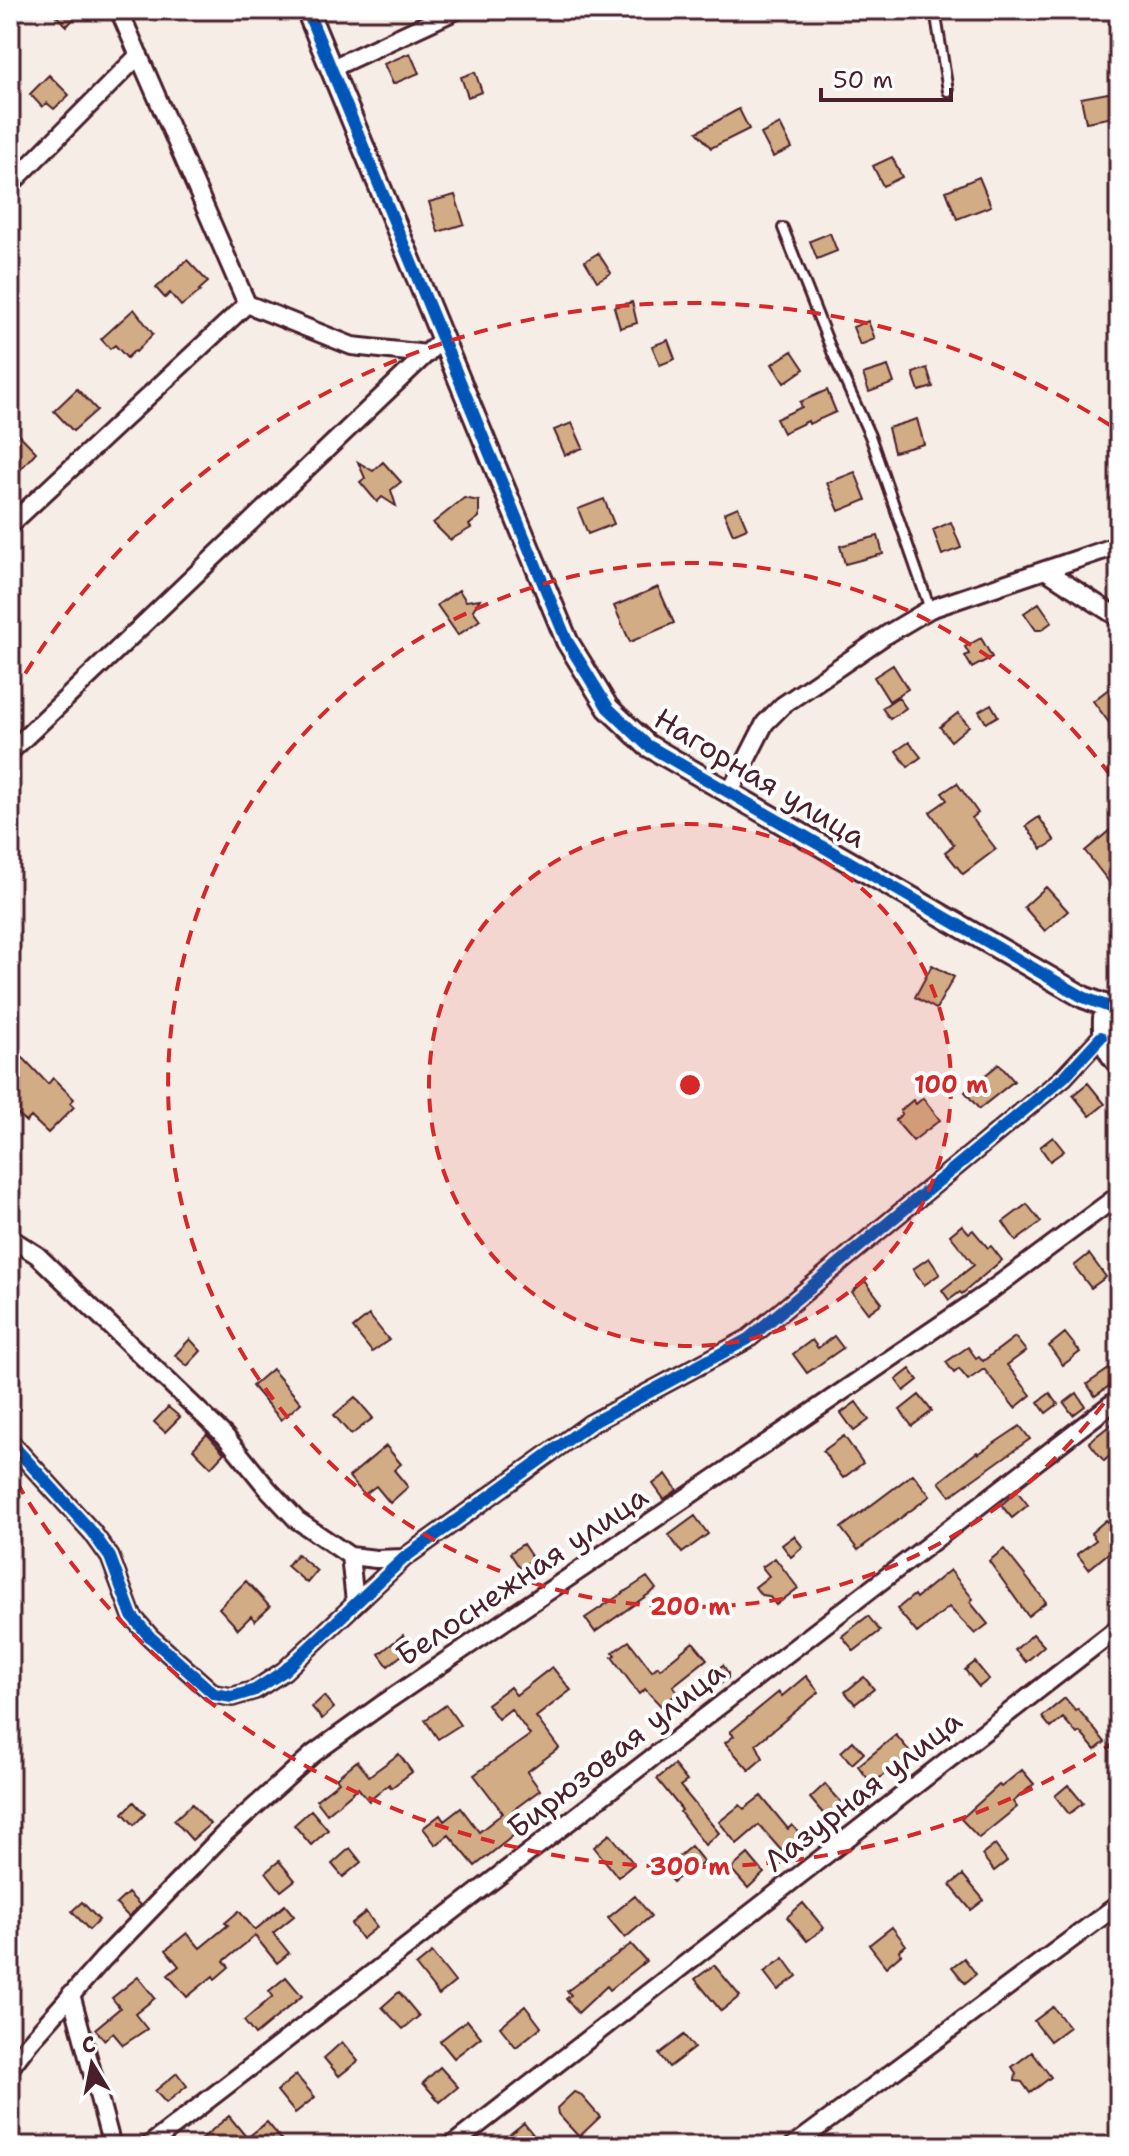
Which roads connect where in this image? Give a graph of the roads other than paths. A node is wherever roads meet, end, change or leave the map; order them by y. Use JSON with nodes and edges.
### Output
{"nodes":[{"id":1,"x":119,"y":10,"type":"edge"},
{"id":2,"x":307,"y":10,"type":"edge"},
{"id":3,"x":457,"y":10,"type":"edge"},
{"id":4,"x":935,"y":10,"type":"edge"},
{"id":5,"x":139,"y":55,"type":"junction"},
{"id":6,"x":332,"y":68,"type":"junction"},
{"id":7,"x":948,"y":91,"type":"dead end"},
{"id":8,"x":10,"y":185,"type":"edge"},
{"id":9,"x":783,"y":228,"type":"dead end"},
{"id":10,"x":247,"y":304,"type":"junction"},
{"id":11,"x":443,"y":338,"type":"junction"},
{"id":12,"x":427,"y":354,"type":"junction"},
{"id":13,"x":10,"y":525,"type":"edge"},
{"id":14,"x":1119,"y":545,"type":"edge"},
{"id":15,"x":1045,"y":570,"type":"junction"},
{"id":16,"x":930,"y":609,"type":"junction"},
{"id":17,"x":1119,"y":618,"type":"edge"},
{"id":18,"x":10,"y":752,"type":"edge"},
{"id":19,"x":729,"y":794,"type":"junction"},
{"id":20,"x":1115,"y":1006,"type":"edge"},
{"id":21,"x":1101,"y":1037,"type":"junction"},
{"id":22,"x":1119,"y":1067,"type":"edge"},
{"id":23,"x":1119,"y":1195,"type":"edge"},
{"id":24,"x":10,"y":1238,"type":"edge"},
{"id":25,"x":1119,"y":1398,"type":"edge"},
{"id":26,"x":10,"y":1442,"type":"edge"},
{"id":27,"x":350,"y":1556,"type":"junction"},
{"id":28,"x":404,"y":1558,"type":"junction"},
{"id":29,"x":355,"y":1602,"type":"junction"},
{"id":30,"x":1119,"y":1627,"type":"edge"},
{"id":31,"x":1119,"y":1904,"type":"edge"},
{"id":32,"x":71,"y":1994,"type":"junction"},
{"id":33,"x":10,"y":2068,"type":"edge"},
{"id":34,"x":112,"y":2146,"type":"edge"},
{"id":35,"x":148,"y":2146,"type":"edge"},
{"id":36,"x":451,"y":2146,"type":"edge"},
{"id":37,"x":793,"y":2146,"type":"edge"}],
"edges":[{"from":1,"to":5,"type":"street"},
{"from":2,"to":6,"type":"street","name":"Нагорная улица"},
{"from":3,"to":6,"type":"street"},
{"from":4,"to":7,"type":"lane"},
{"from":5,"to":8,"type":"street"},
{"from":5,"to":10,"type":"street"},
{"from":6,"to":11,"type":"street","name":"Нагорная улица"},
{"from":9,"to":16,"type":"lane"},
{"from":10,"to":12,"type":"street"},
{"from":10,"to":13,"type":"street"},
{"from":11,"to":12,"type":"street"},
{"from":11,"to":19,"type":"street","name":"Нагорная улица"},
{"from":12,"to":18,"type":"street"},
{"from":14,"to":15,"type":"street"},
{"from":15,"to":16,"type":"street"},
{"from":15,"to":17,"type":"street"},
{"from":16,"to":19,"type":"street"},
{"from":19,"to":20,"type":"street","name":"Нагорная улица"},
{"from":20,"to":21,"type":"street"},
{"from":21,"to":22,"type":"street"},
{"from":21,"to":28,"type":"street"},
{"from":23,"to":32,"type":"street","name":"Белоснежная улица"},
{"from":24,"to":27,"type":"street"},
{"from":25,"to":35,"type":"street","name":"Бирюзовая улица"},
{"from":26,"to":29,"type":"street"},
{"from":27,"to":28,"type":"street"},
{"from":27,"to":29,"type":"street"},
{"from":28,"to":29,"type":"street"},
{"from":30,"to":36,"type":"street","name":"Лазурная улица"},
{"from":31,"to":37,"type":"street"},
{"from":32,"to":33,"type":"street","name":"Белоснежная улица"},
{"from":32,"to":34,"type":"street"}]}
